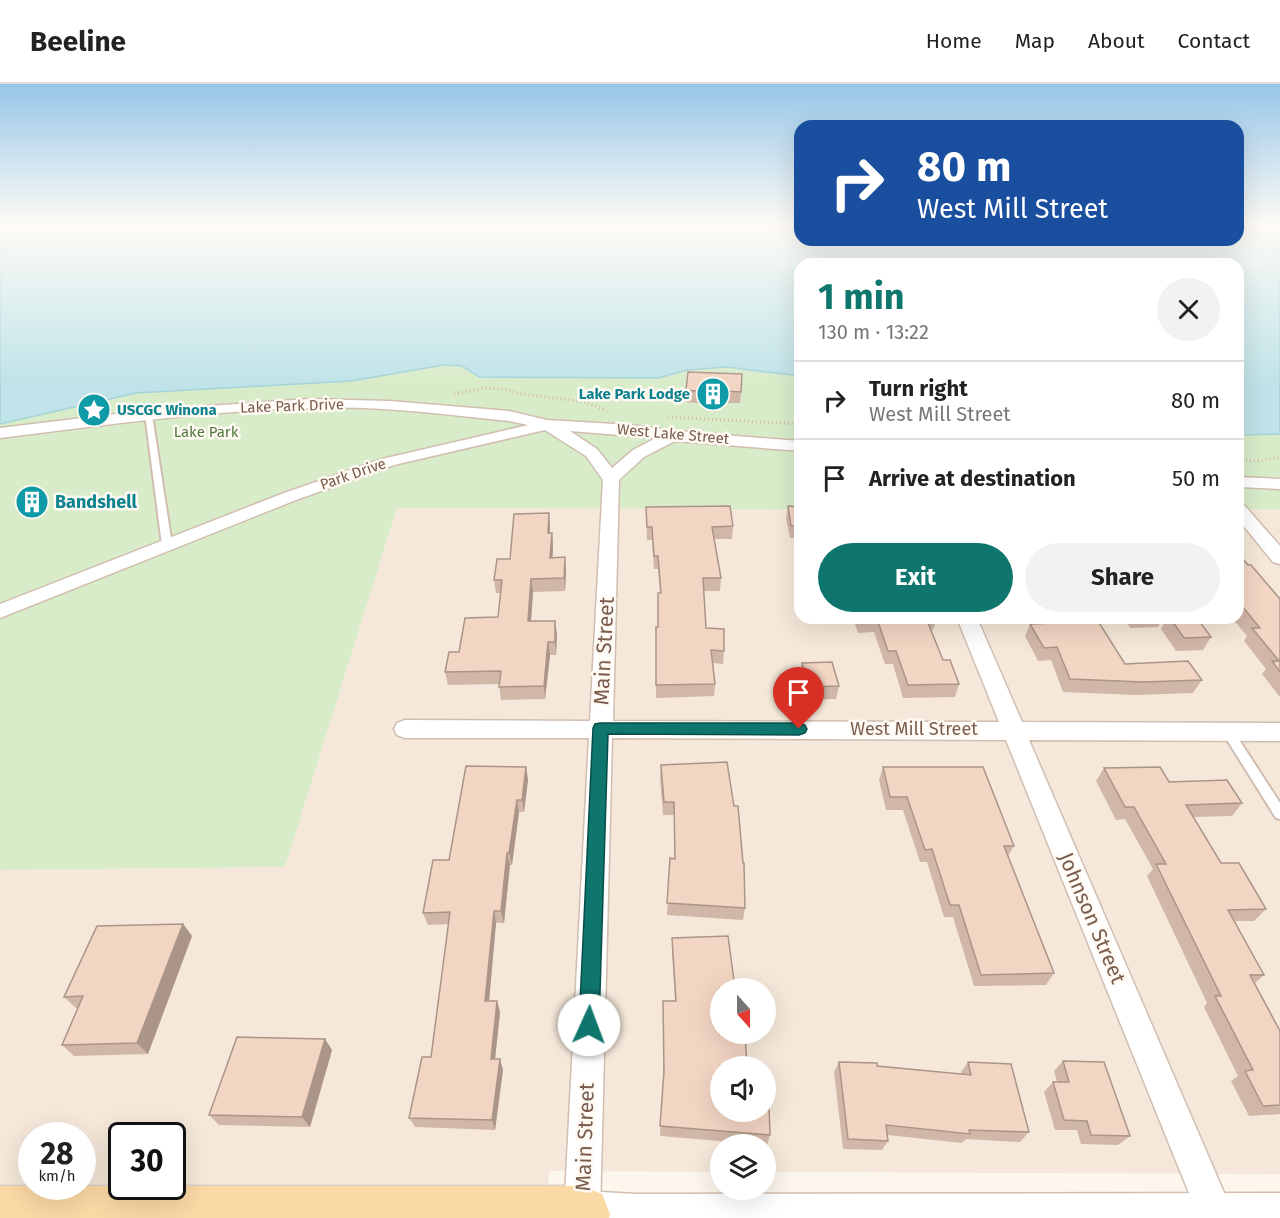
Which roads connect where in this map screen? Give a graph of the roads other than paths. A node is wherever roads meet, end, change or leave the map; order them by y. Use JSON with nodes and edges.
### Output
{"nodes":[{"id":1,"x":148,"y":415,"type":"junction"},
{"id":2,"x":547,"y":425,"type":"junction"},
{"id":3,"x":0,"y":433,"type":"edge"},
{"id":4,"x":674,"y":436,"type":"junction"},
{"id":5,"x":794,"y":446,"type":"edge"},
{"id":6,"x":611,"y":480,"type":"junction"},
{"id":7,"x":1244,"y":483,"type":"edge"},
{"id":8,"x":1280,"y":484,"type":"edge"},
{"id":9,"x":1244,"y":516,"type":"edge"},
{"id":10,"x":167,"y":545,"type":"junction"},
{"id":11,"x":1280,"y":558,"type":"edge"},
{"id":12,"x":0,"y":611,"type":"edge"},
{"id":13,"x":970,"y":624,"type":"edge"},
{"id":14,"x":600,"y":728,"type":"junction"},
{"id":15,"x":405,"y":729,"type":"dead end"},
{"id":16,"x":1014,"y":730,"type":"junction"},
{"id":17,"x":1228,"y":732,"type":"junction"},
{"id":18,"x":1280,"y":732,"type":"edge"},
{"id":19,"x":1280,"y":814,"type":"edge"},
{"id":20,"x":0,"y":1214,"type":"edge"},
{"id":21,"x":581,"y":1216,"type":"edge"},
{"id":22,"x":1280,"y":1216,"type":"edge"},
{"id":23,"x":1216,"y":1217,"type":"edge"}],
"edges":[{"from":1,"to":2,"type":"street","name":"Lake Park Drive"},
{"from":1,"to":3,"type":"street","name":"Lake Park Drive"},
{"from":1,"to":10,"type":"lane"},
{"from":2,"to":4,"type":"street","name":"West Lake Street"},
{"from":2,"to":6,"type":"street"},
{"from":2,"to":10,"type":"street","name":"Park Drive"},
{"from":4,"to":5,"type":"street","name":"West Lake Street"},
{"from":4,"to":6,"type":"street"},
{"from":6,"to":14,"type":"street","name":"Main Street"},
{"from":7,"to":8,"type":"street"},
{"from":9,"to":11,"type":"street"},
{"from":10,"to":12,"type":"street","name":"Park Drive"},
{"from":13,"to":16,"type":"street","name":"Johnson Street"},
{"from":14,"to":15,"type":"street","name":"West Mill Street"},
{"from":14,"to":16,"type":"street","name":"West Mill Street"},
{"from":14,"to":21,"type":"street","name":"Main Street"},
{"from":16,"to":17,"type":"street","name":"West Mill Street"},
{"from":16,"to":23,"type":"street","name":"Johnson Street"},
{"from":17,"to":18,"type":"street","name":"West Mill Street"},
{"from":17,"to":19,"type":"lane"},
{"from":20,"to":21,"type":"main road"},
{"from":21,"to":23,"type":"street"},
{"from":22,"to":23,"type":"street"}]}
